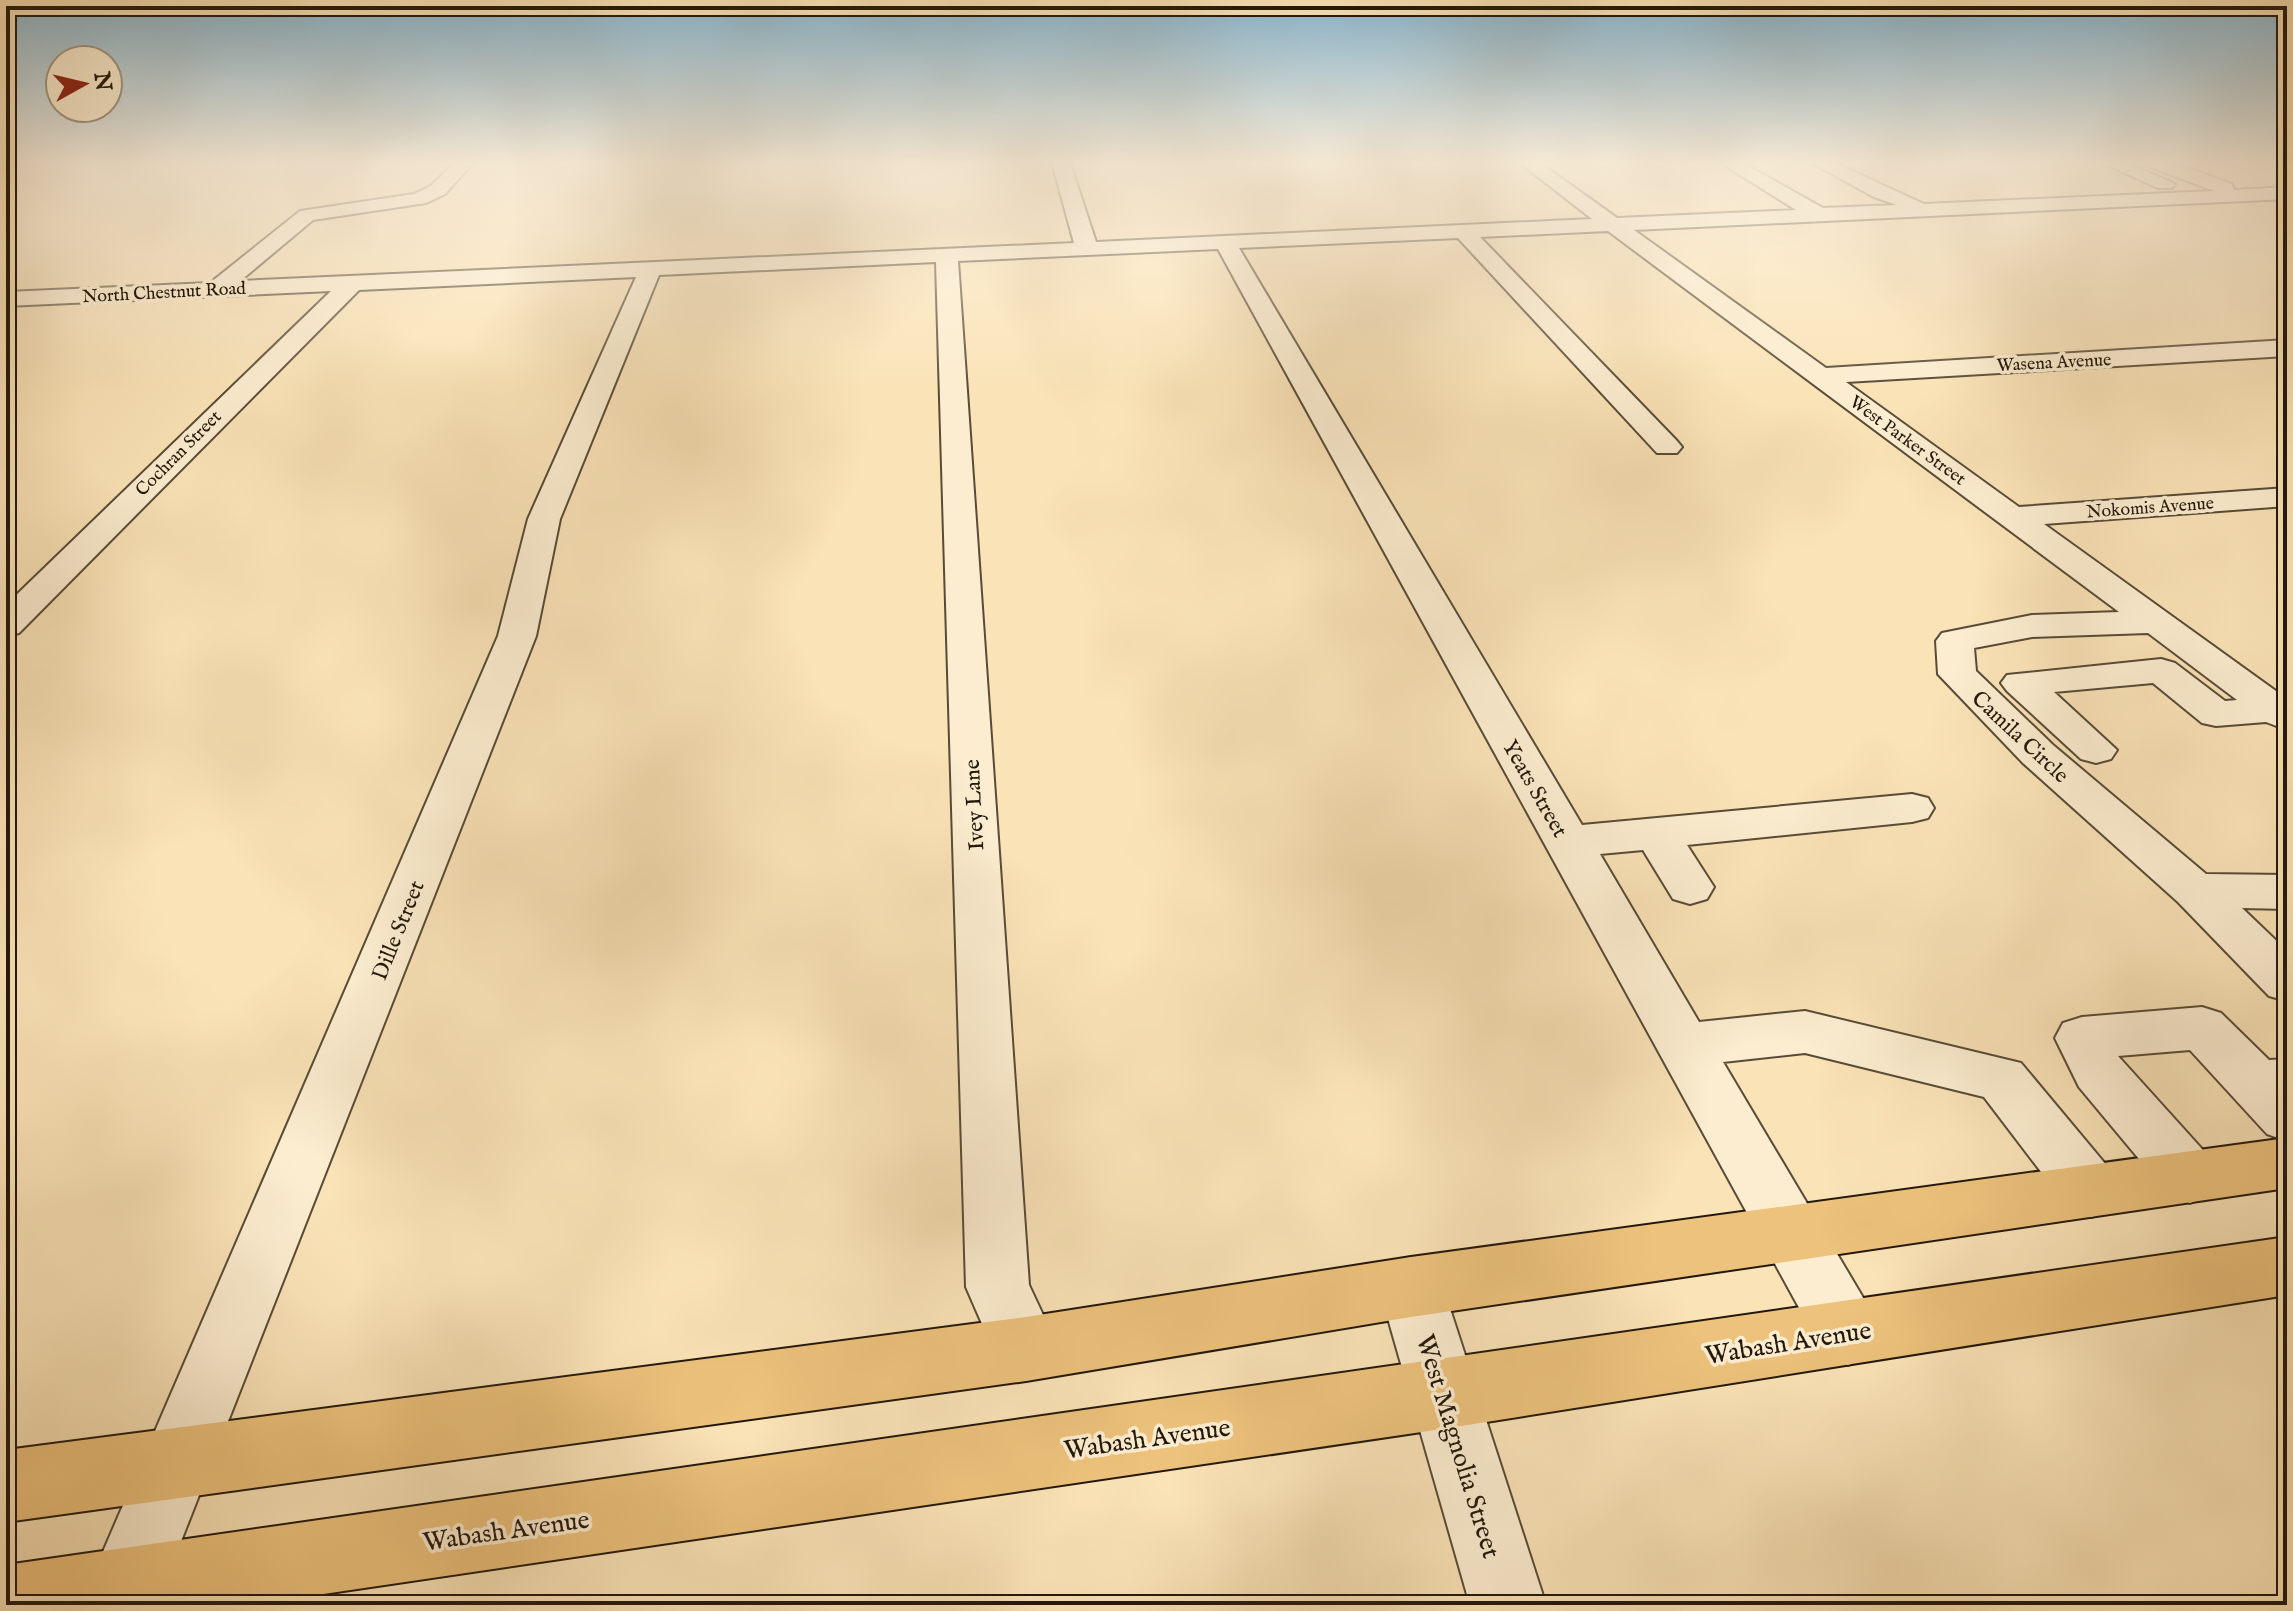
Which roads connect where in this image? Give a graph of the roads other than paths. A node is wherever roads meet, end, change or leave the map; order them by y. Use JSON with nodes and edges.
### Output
{"nodes":[{"id":1,"x":278,"y":238,"type":"edge"},
{"id":2,"x":1084,"y":238,"type":"edge"},
{"id":3,"x":1308,"y":238,"type":"edge"},
{"id":4,"x":1470,"y":238,"type":"edge"},
{"id":5,"x":1632,"y":238,"type":"edge"},
{"id":6,"x":1225,"y":242,"type":"junction"},
{"id":7,"x":1087,"y":249,"type":"junction"},
{"id":8,"x":947,"y":256,"type":"junction"},
{"id":9,"x":650,"y":270,"type":"junction"},
{"id":10,"x":352,"y":283,"type":"junction"},
{"id":11,"x":216,"y":289,"type":"junction"},
{"id":12,"x":12,"y":302,"type":"edge"},
{"id":13,"x":2287,"y":348,"type":"edge"},
{"id":14,"x":1820,"y":376,"type":"junction"},
{"id":15,"x":1667,"y":447,"type":"dead end"},
{"id":16,"x":2287,"y":497,"type":"edge"},
{"id":17,"x":2012,"y":517,"type":"junction"},
{"id":18,"x":2156,"y":622,"type":"junction"},
{"id":19,"x":6,"y":625,"type":"edge"},
{"id":20,"x":2281,"y":714,"type":"edge"},
{"id":21,"x":2096,"y":750,"type":"dead end"},
{"id":22,"x":1912,"y":808,"type":"dead end"},
{"id":23,"x":1655,"y":833,"type":"junction"},
{"id":24,"x":1567,"y":842,"type":"junction"},
{"id":25,"x":1690,"y":887,"type":"dead end"},
{"id":26,"x":2195,"y":890,"type":"junction"},
{"id":27,"x":2287,"y":892,"type":"edge"},
{"id":28,"x":2287,"y":982,"type":"edge"},
{"id":29,"x":1682,"y":1045,"type":"junction"},
{"id":30,"x":2277,"y":1094,"type":"edge"},
{"id":31,"x":2287,"y":1163,"type":"edge"},
{"id":32,"x":2190,"y":1177,"type":"junction"},
{"id":33,"x":2091,"y":1191,"type":"junction"},
{"id":34,"x":1790,"y":1234,"type":"junction"},
{"id":35,"x":2287,"y":1266,"type":"edge"},
{"id":36,"x":1411,"y":1287,"type":"junction"},
{"id":37,"x":1848,"y":1333,"type":"junction"},
{"id":38,"x":1026,"y":1349,"type":"junction"},
{"id":39,"x":1442,"y":1395,"type":"junction"},
{"id":40,"x":177,"y":1462,"type":"junction"},
{"id":41,"x":6,"y":1486,"type":"edge"},
{"id":42,"x":122,"y":1595,"type":"edge"},
{"id":43,"x":6,"y":1603,"type":"edge"},
{"id":44,"x":1508,"y":1605,"type":"edge"}],
"edges":[{"from":1,"to":11,"type":"street"},
{"from":2,"to":7,"type":"street"},
{"from":3,"to":6,"type":"street","name":"North Chestnut Road"},
{"from":4,"to":15,"type":"street"},
{"from":5,"to":14,"type":"street","name":"West Parker Street"},
{"from":6,"to":7,"type":"street","name":"North Chestnut Road"},
{"from":6,"to":24,"type":"street","name":"Yeats Street"},
{"from":7,"to":8,"type":"street","name":"North Chestnut Road"},
{"from":8,"to":9,"type":"street","name":"North Chestnut Road"},
{"from":8,"to":38,"type":"street","name":"Ivey Lane"},
{"from":9,"to":10,"type":"street","name":"North Chestnut Road"},
{"from":9,"to":40,"type":"street","name":"Dille Street"},
{"from":10,"to":11,"type":"street","name":"North Chestnut Road"},
{"from":10,"to":19,"type":"street","name":"Cochran Street"},
{"from":11,"to":12,"type":"street","name":"North Chestnut Road"},
{"from":13,"to":14,"type":"street","name":"Wasena Avenue"},
{"from":14,"to":17,"type":"street","name":"West Parker Street"},
{"from":16,"to":17,"type":"street","name":"Nokomis Avenue"},
{"from":17,"to":18,"type":"street","name":"West Parker Street"},
{"from":18,"to":20,"type":"street","name":"West Parker Street"},
{"from":18,"to":26,"type":"street","name":"Camila Circle"},
{"from":20,"to":21,"type":"street"},
{"from":22,"to":23,"type":"street"},
{"from":23,"to":24,"type":"street"},
{"from":23,"to":25,"type":"street"},
{"from":24,"to":29,"type":"street","name":"Yeats Street"},
{"from":26,"to":27,"type":"street"},
{"from":26,"to":28,"type":"street"},
{"from":29,"to":33,"type":"street"},
{"from":29,"to":34,"type":"street","name":"Yeats Street"},
{"from":30,"to":32,"type":"street"},
{"from":31,"to":32,"type":"main road"},
{"from":32,"to":33,"type":"main road"},
{"from":33,"to":34,"type":"main road"},
{"from":34,"to":36,"type":"main road"},
{"from":34,"to":37,"type":"street","name":"Yeats Street"},
{"from":35,"to":37,"type":"main road","name":"Wabash Avenue"},
{"from":36,"to":38,"type":"main road"},
{"from":36,"to":39,"type":"street","name":"West Magnolia Street"},
{"from":37,"to":39,"type":"main road","name":"Wabash Avenue"},
{"from":38,"to":40,"type":"main road"},
{"from":39,"to":42,"type":"main road","name":"Wabash Avenue"},
{"from":39,"to":44,"type":"street","name":"West Magnolia Street"},
{"from":40,"to":41,"type":"main road"},
{"from":40,"to":42,"type":"street","name":"Dille Street"},
{"from":42,"to":43,"type":"main road","name":"Wabash Avenue"}]}
